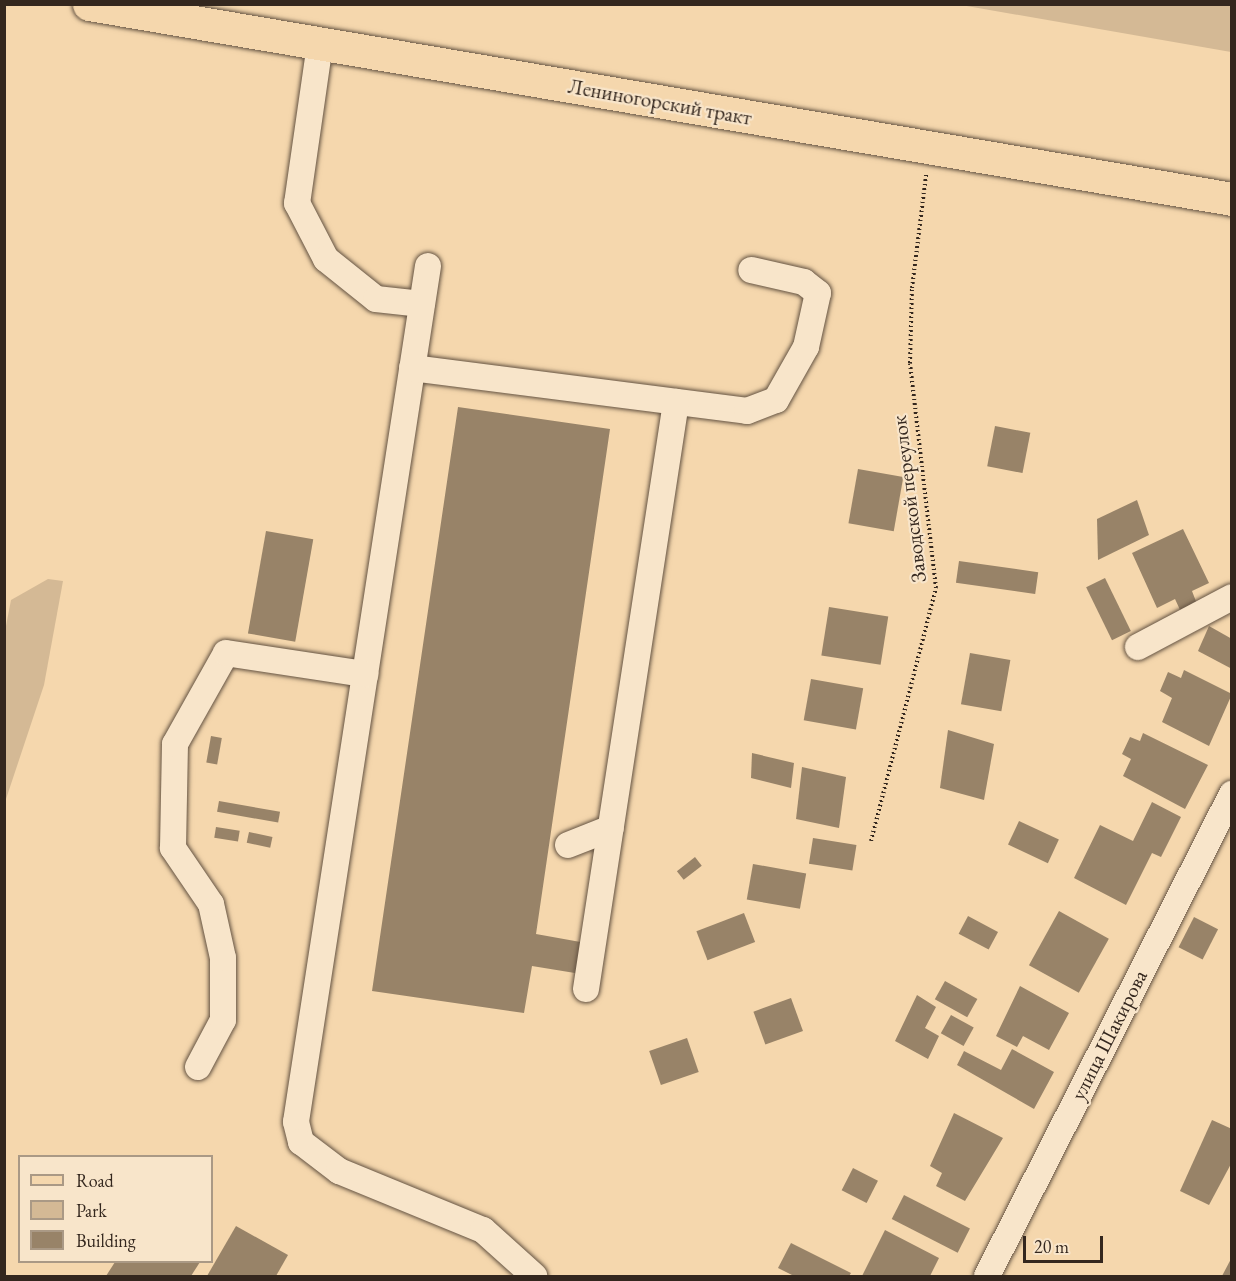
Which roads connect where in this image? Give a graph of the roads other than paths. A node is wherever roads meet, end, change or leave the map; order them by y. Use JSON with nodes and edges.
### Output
{"nodes":[{"id":1,"x":89,"y":4,"type":"edge"},
{"id":2,"x":320,"y":44,"type":"junction"},
{"id":3,"x":1232,"y":199,"type":"edge"},
{"id":4,"x":428,"y":266,"type":"dead end"},
{"id":5,"x":751,"y":270,"type":"dead end"},
{"id":6,"x":422,"y":304,"type":"junction"},
{"id":7,"x":412,"y":368,"type":"junction"},
{"id":8,"x":676,"y":402,"type":"junction"},
{"id":9,"x":1232,"y":597,"type":"edge"},
{"id":10,"x":1138,"y":647,"type":"dead end"},
{"id":11,"x":365,"y":674,"type":"junction"},
{"id":12,"x":1232,"y":794,"type":"edge"},
{"id":13,"x":611,"y":828,"type":"junction"},
{"id":14,"x":568,"y":845,"type":"dead end"},
{"id":15,"x":586,"y":989,"type":"dead end"},
{"id":16,"x":198,"y":1067,"type":"dead end"},
{"id":17,"x":534,"y":1276,"type":"edge"},
{"id":18,"x":987,"y":1276,"type":"edge"}],
"edges":[{"from":1,"to":2,"type":"main road","name":"Лениногорский тракт"},
{"from":2,"to":3,"type":"main road","name":"Лениногорский тракт"},
{"from":2,"to":6,"type":"street"},
{"from":4,"to":6,"type":"street"},
{"from":5,"to":8,"type":"street"},
{"from":6,"to":7,"type":"street"},
{"from":7,"to":8,"type":"street"},
{"from":7,"to":11,"type":"street"},
{"from":8,"to":13,"type":"street"},
{"from":9,"to":10,"type":"street"},
{"from":11,"to":16,"type":"street"},
{"from":11,"to":17,"type":"street"},
{"from":12,"to":18,"type":"street","name":"улица Шакирова"},
{"from":13,"to":14,"type":"street"},
{"from":13,"to":15,"type":"street"}]}
